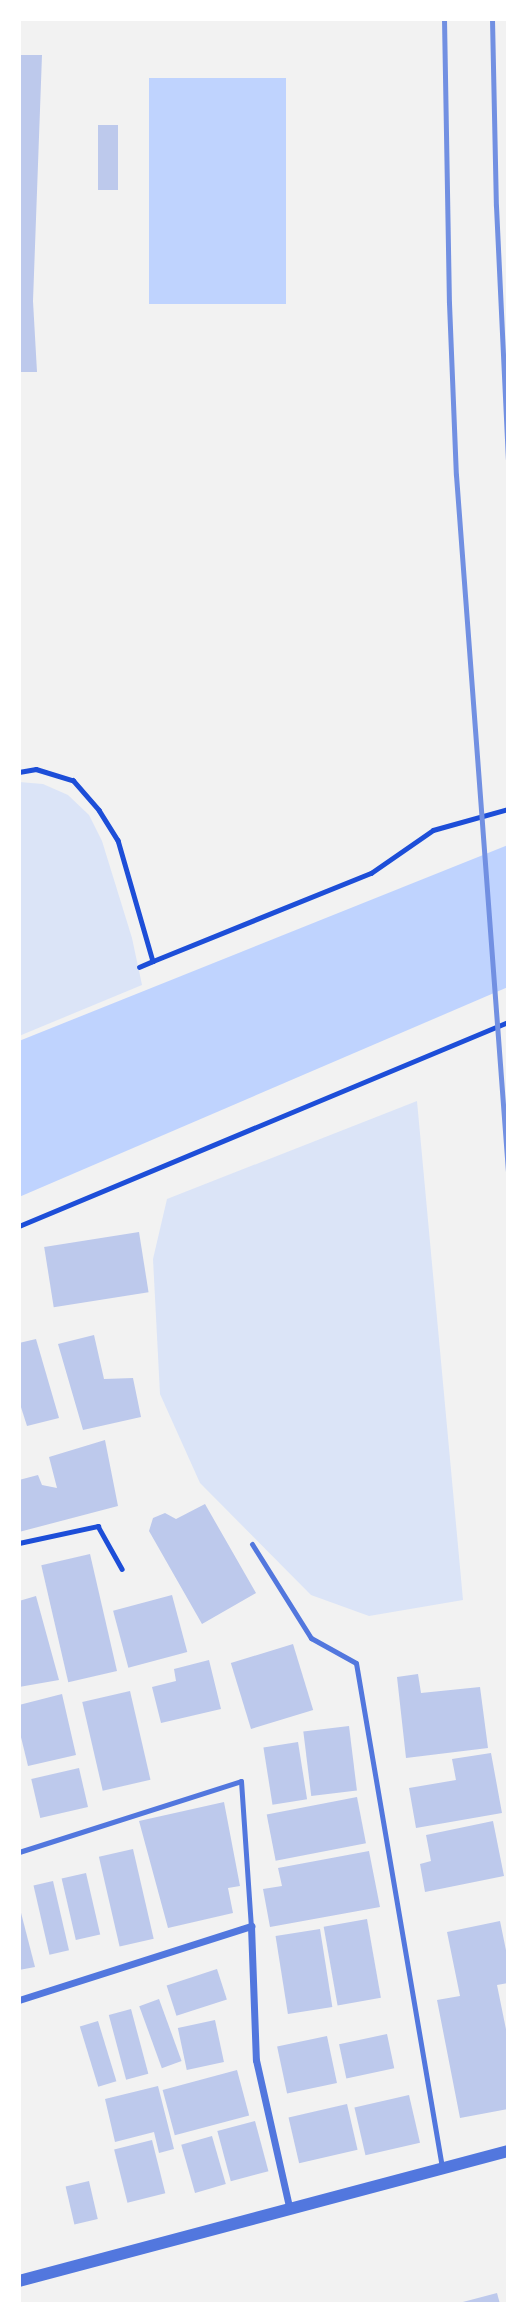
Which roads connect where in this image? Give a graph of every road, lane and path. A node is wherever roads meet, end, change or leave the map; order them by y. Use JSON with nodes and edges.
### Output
{"nodes":[{"id":1,"x":19,"y":772,"type":"edge"},
{"id":2,"x":508,"y":810,"type":"edge"},
{"id":3,"x":153,"y":961,"type":"junction"},
{"id":4,"x":139,"y":967,"type":"dead end"},
{"id":5,"x":508,"y":1022,"type":"edge"},
{"id":6,"x":19,"y":1226,"type":"edge"},
{"id":7,"x":19,"y":1543,"type":"edge"},
{"id":8,"x":252,"y":1544,"type":"dead end"},
{"id":9,"x":122,"y":1569,"type":"dead end"},
{"id":10,"x":19,"y":1852,"type":"edge"},
{"id":11,"x":251,"y":1926,"type":"junction"},
{"id":12,"x":19,"y":2000,"type":"edge"},
{"id":13,"x":508,"y":2151,"type":"edge"},
{"id":14,"x":442,"y":2167,"type":"junction"},
{"id":15,"x":289,"y":2207,"type":"junction"},
{"id":16,"x":19,"y":2281,"type":"edge"}],
"edges":[{"from":1,"to":3,"type":"path"},
{"from":2,"to":3,"type":"path"},
{"from":3,"to":4,"type":"path"},
{"from":5,"to":6,"type":"path"},
{"from":7,"to":9,"type":"path"},
{"from":8,"to":14,"type":"lane"},
{"from":10,"to":11,"type":"lane"},
{"from":11,"to":12,"type":"street"},
{"from":11,"to":15,"type":"street"},
{"from":13,"to":14,"type":"street"},
{"from":14,"to":15,"type":"street"},
{"from":15,"to":16,"type":"street"}]}
